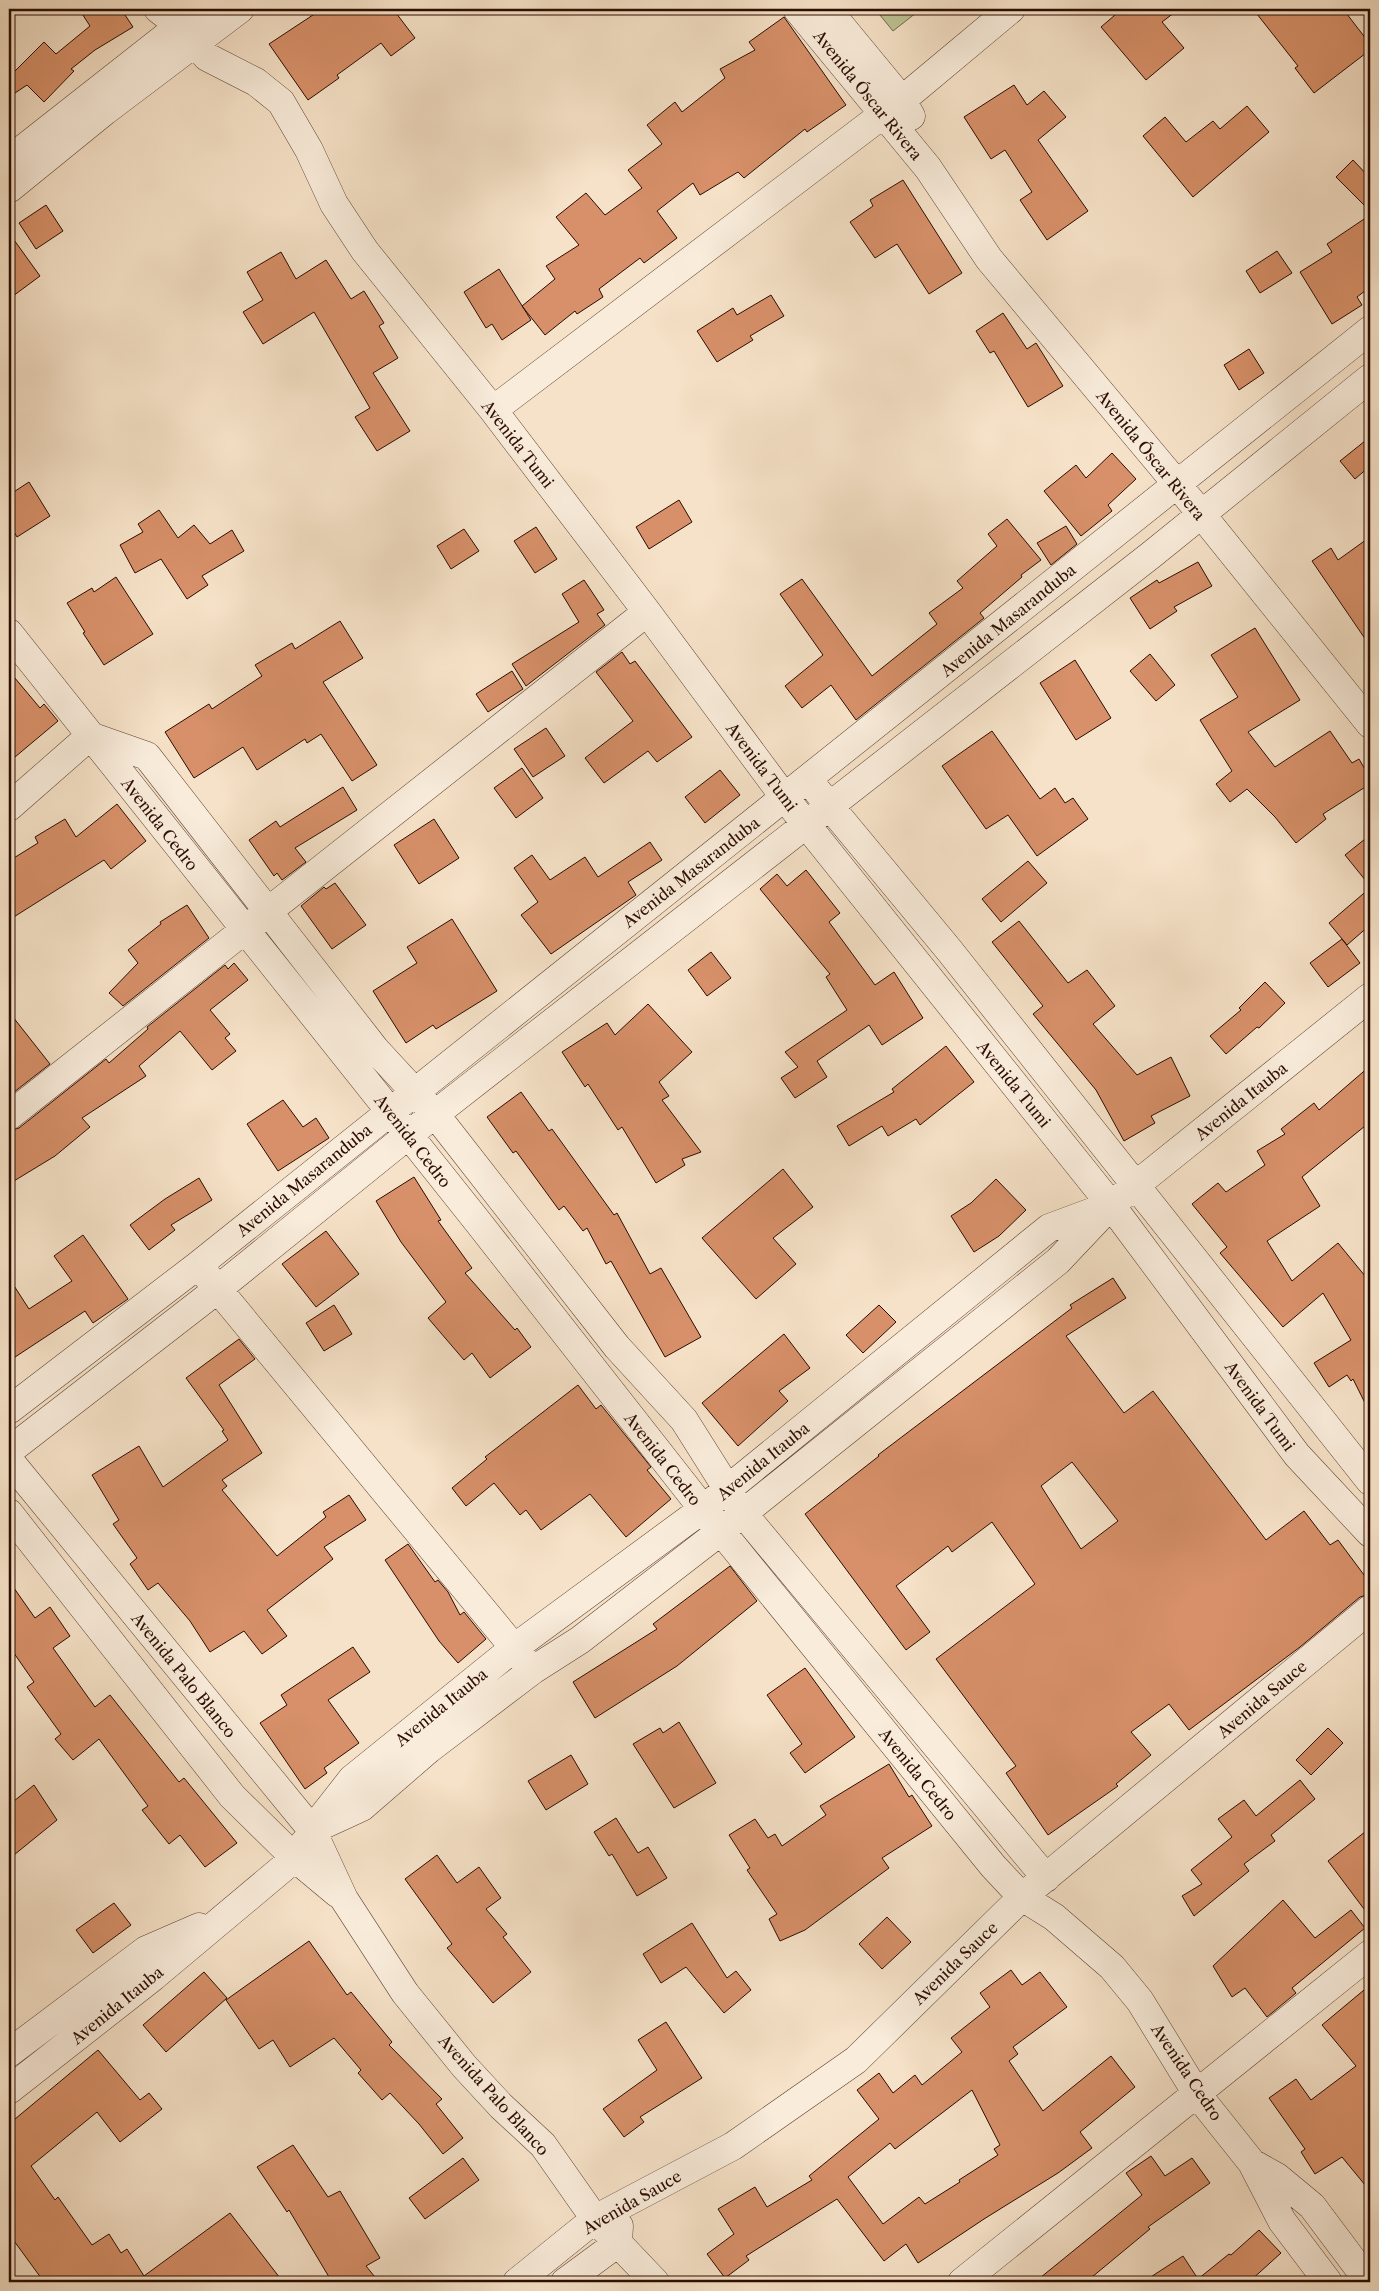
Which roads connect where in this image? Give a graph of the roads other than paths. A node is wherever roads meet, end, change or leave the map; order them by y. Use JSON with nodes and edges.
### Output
{"nodes":[{"id":1,"x":158,"y":9,"type":"edge"},
{"id":2,"x":201,"y":9,"type":"edge"},
{"id":3,"x":240,"y":9,"type":"edge"},
{"id":4,"x":797,"y":9,"type":"edge"},
{"id":5,"x":827,"y":9,"type":"edge"},
{"id":6,"x":1010,"y":9,"type":"edge"},
{"id":7,"x":188,"y":34,"type":"junction"},
{"id":8,"x":893,"y":106,"type":"junction"},
{"id":9,"x":9,"y":160,"type":"edge"},
{"id":10,"x":9,"y":189,"type":"edge"},
{"id":11,"x":1370,"y":330,"type":"edge"},
{"id":12,"x":1370,"y":378,"type":"edge"},
{"id":13,"x":493,"y":410,"type":"junction"},
{"id":14,"x":1177,"y":484,"type":"junction"},
{"id":15,"x":1201,"y":514,"type":"junction"},
{"id":16,"x":647,"y":612,"type":"junction"},
{"id":17,"x":9,"y":633,"type":"edge"},
{"id":18,"x":1370,"y":724,"type":"edge"},
{"id":19,"x":90,"y":736,"type":"junction"},
{"id":20,"x":808,"y":780,"type":"junction"},
{"id":21,"x":785,"y":798,"type":"junction"},
{"id":22,"x":829,"y":806,"type":"junction"},
{"id":23,"x":9,"y":807,"type":"edge"},
{"id":24,"x":806,"y":824,"type":"junction"},
{"id":25,"x":268,"y":912,"type":"junction"},
{"id":26,"x":246,"y":931,"type":"junction"},
{"id":27,"x":1370,"y":997,"type":"edge"},
{"id":28,"x":414,"y":1091,"type":"junction"},
{"id":29,"x":389,"y":1110,"type":"junction"},
{"id":30,"x":435,"y":1114,"type":"junction"},
{"id":31,"x":9,"y":1116,"type":"edge"},
{"id":32,"x":407,"y":1136,"type":"junction"},
{"id":33,"x":1136,"y":1186,"type":"junction"},
{"id":34,"x":1111,"y":1205,"type":"junction"},
{"id":35,"x":197,"y":1266,"type":"junction"},
{"id":36,"x":218,"y":1288,"type":"junction"},
{"id":37,"x":9,"y":1410,"type":"edge"},
{"id":38,"x":9,"y":1451,"type":"edge"},
{"id":39,"x":9,"y":1460,"type":"edge"},
{"id":40,"x":1370,"y":1481,"type":"edge"},
{"id":41,"x":727,"y":1490,"type":"junction"},
{"id":42,"x":703,"y":1509,"type":"junction"},
{"id":43,"x":742,"y":1512,"type":"junction"},
{"id":44,"x":9,"y":1513,"type":"edge"},
{"id":45,"x":721,"y":1531,"type":"junction"},
{"id":46,"x":1370,"y":1533,"type":"edge"},
{"id":47,"x":1370,"y":1609,"type":"edge"},
{"id":48,"x":514,"y":1648,"type":"junction"},
{"id":49,"x":533,"y":1670,"type":"junction"},
{"id":50,"x":312,"y":1830,"type":"junction"},
{"id":51,"x":295,"y":1858,"type":"junction"},
{"id":52,"x":1046,"y":1878,"type":"junction"},
{"id":53,"x":1022,"y":1897,"type":"junction"},
{"id":54,"x":344,"y":1899,"type":"junction"},
{"id":55,"x":223,"y":1916,"type":"junction"},
{"id":56,"x":1370,"y":1954,"type":"edge"},
{"id":57,"x":9,"y":2053,"type":"edge"},
{"id":58,"x":9,"y":2090,"type":"edge"},
{"id":59,"x":1198,"y":2094,"type":"junction"},
{"id":60,"x":1252,"y":2163,"type":"junction"},
{"id":61,"x":621,"y":2205,"type":"junction"},
{"id":62,"x":596,"y":2219,"type":"junction"},
{"id":63,"x":618,"y":2242,"type":"junction"},
{"id":64,"x":1361,"y":2253,"type":"edge"},
{"id":65,"x":517,"y":2282,"type":"edge"},
{"id":66,"x":565,"y":2282,"type":"edge"},
{"id":67,"x":655,"y":2282,"type":"edge"},
{"id":68,"x":962,"y":2282,"type":"edge"},
{"id":69,"x":1326,"y":2282,"type":"edge"},
{"id":70,"x":1369,"y":2282,"type":"edge"}],
"edges":[{"from":1,"to":7,"type":"street","name":"Avenida Tumi"},
{"from":2,"to":7,"type":"street"},
{"from":3,"to":7,"type":"street"},
{"from":4,"to":8,"type":"street","name":"Avenida Óscar Rivera"},
{"from":5,"to":8,"type":"street","name":"Avenida Óscar Rivera"},
{"from":6,"to":8,"type":"street"},
{"from":7,"to":9,"type":"street"},
{"from":7,"to":10,"type":"street"},
{"from":7,"to":13,"type":"street","name":"Avenida Tumi"},
{"from":8,"to":13,"type":"street"},
{"from":8,"to":14,"type":"street","name":"Avenida Óscar Rivera"},
{"from":11,"to":14,"type":"street","name":"Avenida Masaranduba"},
{"from":12,"to":15,"type":"street"},
{"from":13,"to":16,"type":"street","name":"Avenida Tumi"},
{"from":14,"to":15,"type":"street","name":"Avenida Óscar Rivera"},
{"from":14,"to":20,"type":"street","name":"Avenida Masaranduba"},
{"from":15,"to":18,"type":"street","name":"Avenida Óscar Rivera"},
{"from":15,"to":22,"type":"street"},
{"from":16,"to":21,"type":"street","name":"Avenida Tumi"},
{"from":16,"to":25,"type":"street"},
{"from":17,"to":19,"type":"street","name":"Avenida Cedro"},
{"from":19,"to":23,"type":"street"},
{"from":19,"to":25,"type":"street","name":"Avenida Cedro"},
{"from":19,"to":26,"type":"street","name":"Avenida Cedro"},
{"from":20,"to":21,"type":"street","name":"Avenida Masaranduba"},
{"from":20,"to":22,"type":"street","name":"Avenida Tumi"},
{"from":21,"to":24,"type":"street","name":"Avenida Tumi"},
{"from":21,"to":28,"type":"street","name":"Avenida Masaranduba"},
{"from":22,"to":24,"type":"street"},
{"from":22,"to":33,"type":"street","name":"Avenida Tumi"},
{"from":24,"to":30,"type":"street"},
{"from":24,"to":34,"type":"street","name":"Avenida Tumi"},
{"from":25,"to":26,"type":"street"},
{"from":25,"to":28,"type":"street","name":"Avenida Cedro"},
{"from":26,"to":29,"type":"street","name":"Avenida Cedro"},
{"from":26,"to":31,"type":"street"},
{"from":27,"to":33,"type":"street","name":"Avenida Itauba"},
{"from":28,"to":29,"type":"street","name":"Avenida Masaranduba"},
{"from":28,"to":30,"type":"street","name":"Avenida Cedro"},
{"from":29,"to":32,"type":"street","name":"Avenida Cedro"},
{"from":29,"to":35,"type":"street","name":"Avenida Masaranduba"},
{"from":30,"to":32,"type":"street"},
{"from":30,"to":41,"type":"street","name":"Avenida Cedro"},
{"from":32,"to":36,"type":"street"},
{"from":32,"to":42,"type":"street","name":"Avenida Cedro"},
{"from":33,"to":34,"type":"street","name":"Avenida Itauba"},
{"from":33,"to":40,"type":"street","name":"Avenida Tumi"},
{"from":34,"to":41,"type":"street","name":"Avenida Itauba"},
{"from":34,"to":43,"type":"street","name":"Avenida Itauba"},
{"from":34,"to":46,"type":"street","name":"Avenida Tumi"},
{"from":35,"to":36,"type":"street"},
{"from":35,"to":37,"type":"street","name":"Avenida Masaranduba"},
{"from":36,"to":38,"type":"street"},
{"from":36,"to":48,"type":"street"},
{"from":39,"to":50,"type":"street","name":"Avenida Palo Blanco"},
{"from":41,"to":42,"type":"street","name":"Avenida Itauba"},
{"from":41,"to":43,"type":"street","name":"Avenida Cedro"},
{"from":42,"to":45,"type":"street","name":"Avenida Cedro"},
{"from":42,"to":48,"type":"street","name":"Avenida Itauba"},
{"from":43,"to":45,"type":"street","name":"Avenida Itauba"},
{"from":43,"to":52,"type":"street","name":"Avenida Cedro"},
{"from":44,"to":51,"type":"street","name":"Avenida Palo Blanco"},
{"from":45,"to":49,"type":"street","name":"Avenida Itauba"},
{"from":45,"to":53,"type":"street","name":"Avenida Cedro"},
{"from":47,"to":52,"type":"street","name":"Avenida Sauce"},
{"from":48,"to":49,"type":"street"},
{"from":48,"to":50,"type":"street","name":"Avenida Itauba"},
{"from":49,"to":50,"type":"street","name":"Avenida Itauba"},
{"from":50,"to":51,"type":"street","name":"Avenida Itauba"},
{"from":50,"to":54,"type":"street","name":"Avenida Palo Blanco"},
{"from":51,"to":54,"type":"street","name":"Avenida Palo Blanco"},
{"from":51,"to":55,"type":"street","name":"Avenida Itauba"},
{"from":52,"to":53,"type":"street","name":"Avenida Sauce"},
{"from":53,"to":59,"type":"street","name":"Avenida Cedro"},
{"from":53,"to":61,"type":"street","name":"Avenida Sauce"},
{"from":54,"to":62,"type":"street","name":"Avenida Palo Blanco"},
{"from":55,"to":57,"type":"street","name":"Avenida Itauba"},
{"from":55,"to":58,"type":"street","name":"Avenida Itauba"},
{"from":56,"to":59,"type":"street"},
{"from":59,"to":60,"type":"street","name":"Avenida Cedro"},
{"from":59,"to":68,"type":"street"},
{"from":60,"to":64,"type":"street","name":"Avenida Cedro"},
{"from":60,"to":69,"type":"street","name":"Avenida Cedro"},
{"from":61,"to":62,"type":"street","name":"Avenida Sauce"},
{"from":61,"to":63,"type":"street"},
{"from":62,"to":63,"type":"street","name":"Avenida Palo Blanco"},
{"from":62,"to":65,"type":"street","name":"Avenida Sauce"},
{"from":63,"to":66,"type":"street"},
{"from":63,"to":67,"type":"street","name":"Avenida Palo Blanco"},
{"from":64,"to":69,"type":"street"},
{"from":64,"to":70,"type":"street","name":"Avenida Cedro"}]}
